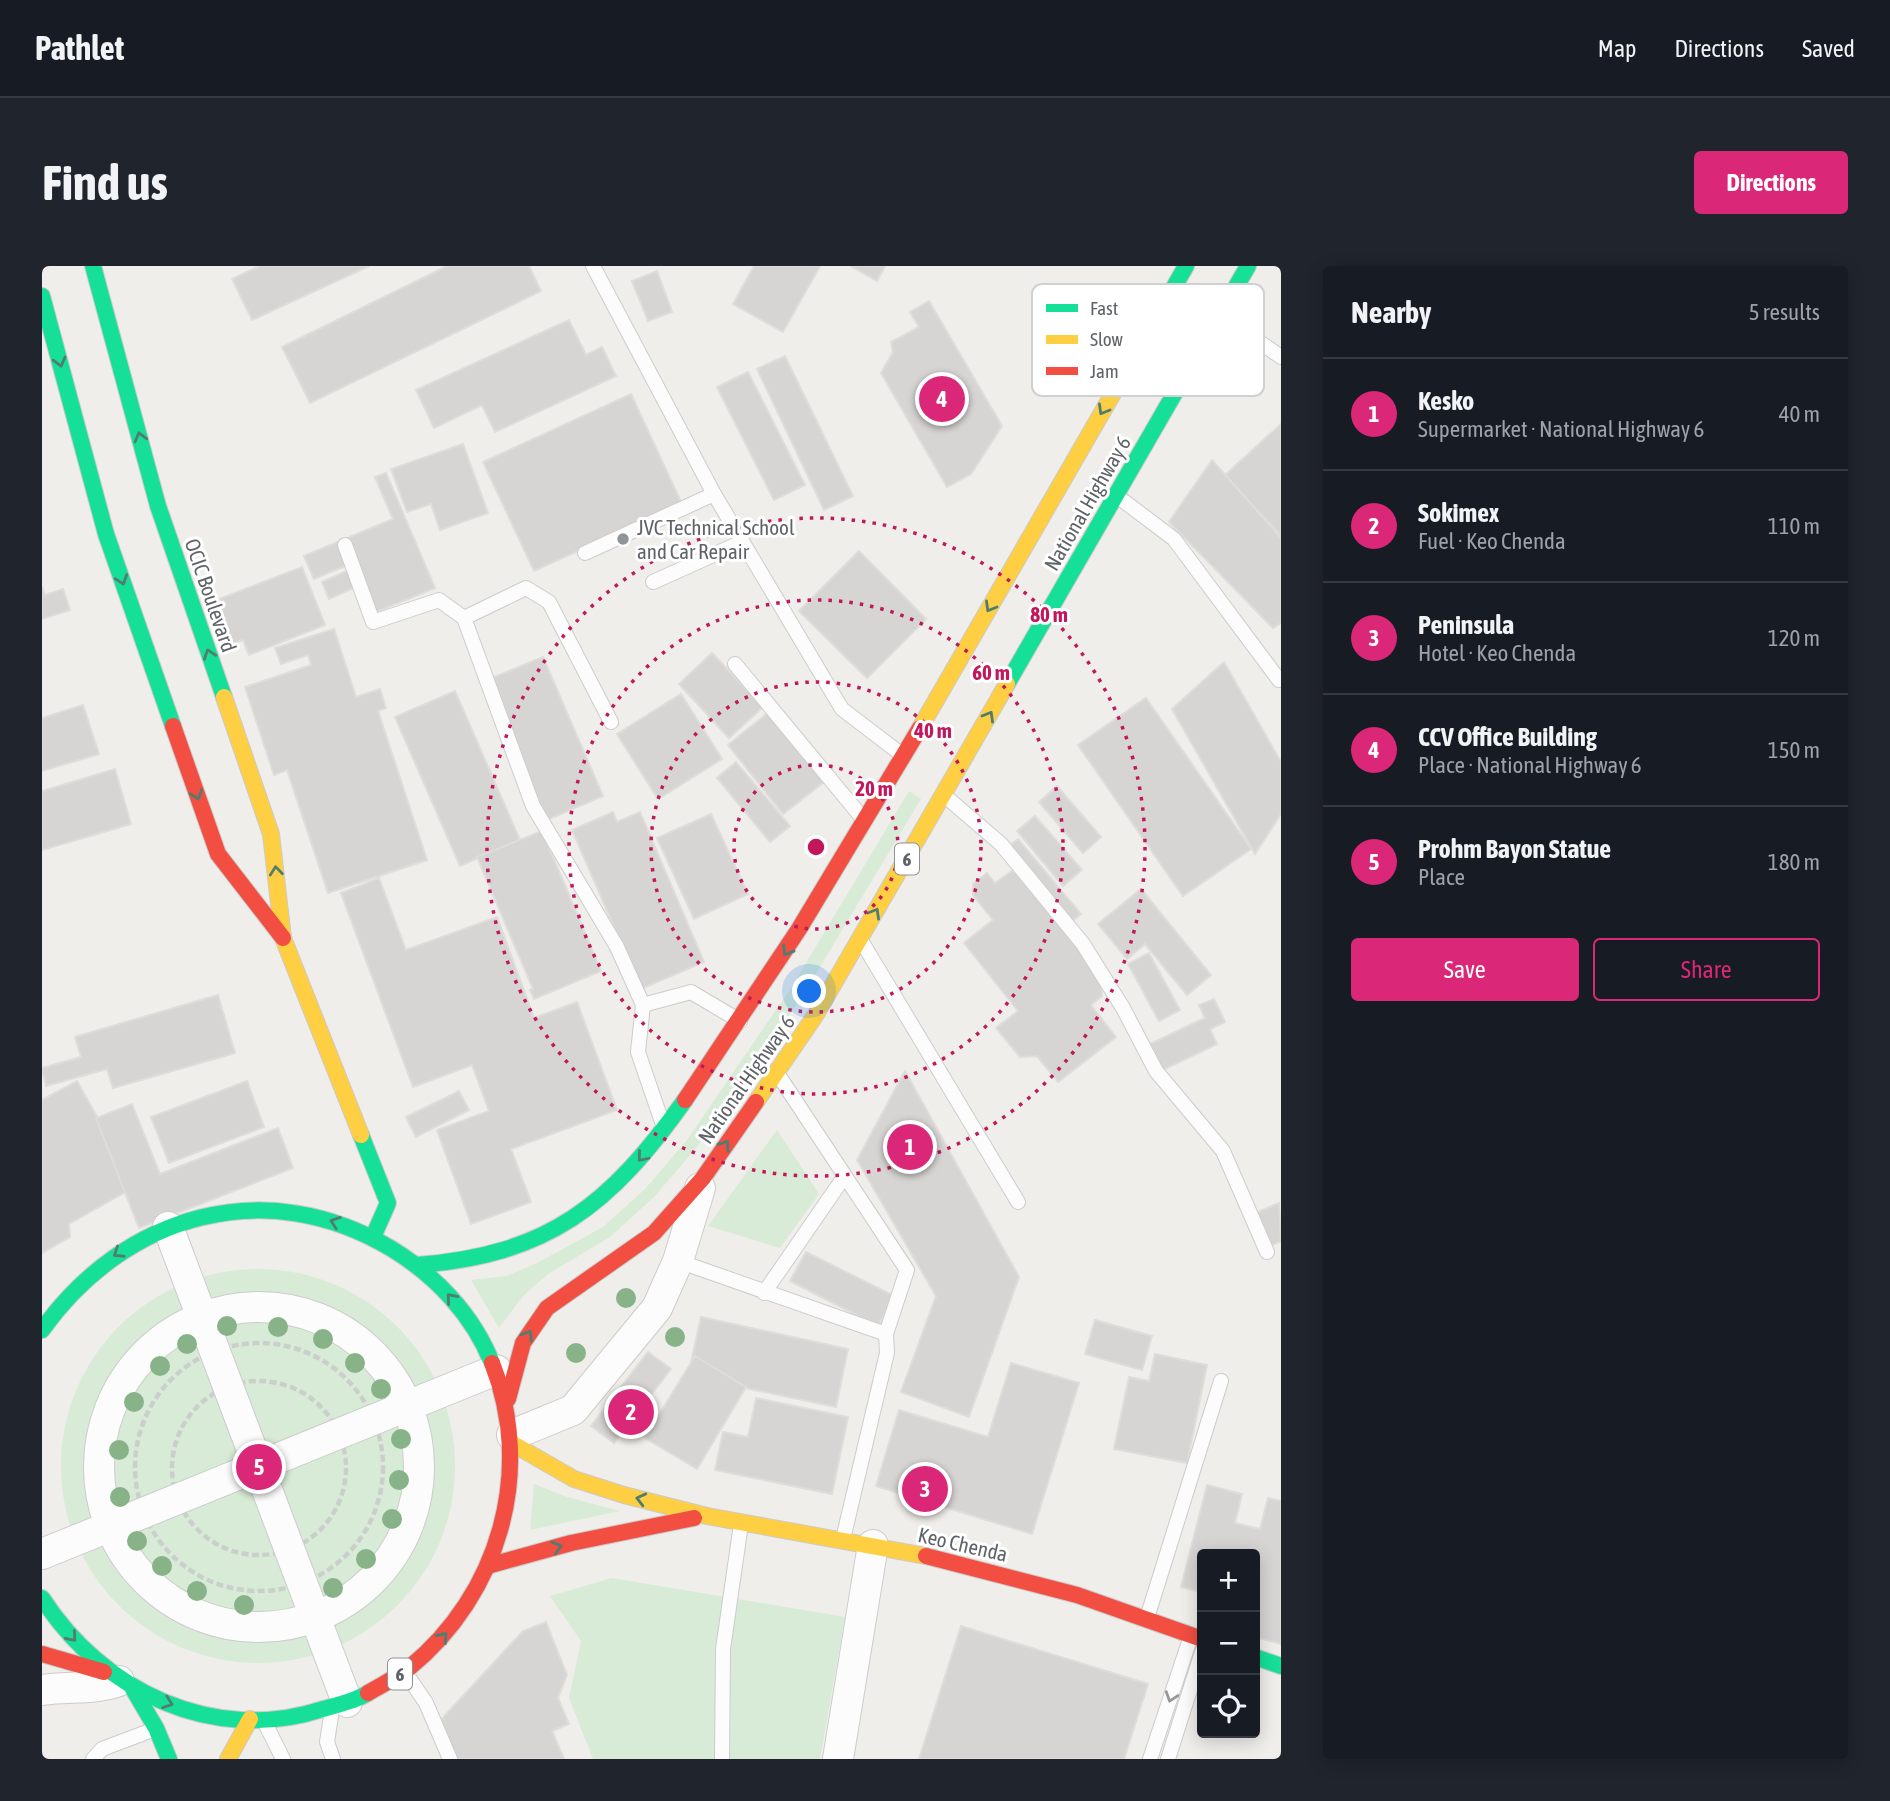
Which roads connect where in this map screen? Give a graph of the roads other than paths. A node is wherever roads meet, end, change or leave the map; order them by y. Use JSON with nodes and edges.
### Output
{"nodes":[{"id":1,"x":93,"y":266,"type":"edge"},
{"id":2,"x":593,"y":266,"type":"edge"},
{"id":3,"x":1186,"y":266,"type":"edge"},
{"id":4,"x":1248,"y":266,"type":"edge"},
{"id":5,"x":1176,"y":284,"type":"edge"},
{"id":6,"x":1238,"y":284,"type":"edge"},
{"id":7,"x":42,"y":296,"type":"edge"},
{"id":8,"x":1264,"y":345,"type":"edge"},
{"id":9,"x":1281,"y":357,"type":"edge"},
{"id":10,"x":1111,"y":396,"type":"edge"},
{"id":11,"x":1172,"y":396,"type":"edge"},
{"id":12,"x":714,"y":494,"type":"junction"},
{"id":13,"x":1115,"y":495,"type":"junction"},
{"id":14,"x":742,"y":542,"type":"junction"},
{"id":15,"x":345,"y":545,"type":"dead end"},
{"id":16,"x":585,"y":553,"type":"dead end"},
{"id":17,"x":653,"y":582,"type":"dead end"},
{"id":18,"x":464,"y":618,"type":"junction"},
{"id":19,"x":735,"y":664,"type":"dead end"},
{"id":20,"x":1279,"y":680,"type":"dead end"},
{"id":21,"x":611,"y":722,"type":"dead end"},
{"id":22,"x":904,"y":756,"type":"junction"},
{"id":23,"x":944,"y":795,"type":"junction"},
{"id":24,"x":865,"y":821,"type":"junction"},
{"id":25,"x":283,"y":939,"type":"junction"},
{"id":26,"x":860,"y":939,"type":"junction"},
{"id":27,"x":643,"y":1004,"type":"junction"},
{"id":28,"x":741,"y":1021,"type":"junction"},
{"id":29,"x":776,"y":1072,"type":"junction"},
{"id":30,"x":665,"y":1129,"type":"junction"},
{"id":31,"x":844,"y":1177,"type":"junction"},
{"id":32,"x":703,"y":1178,"type":"junction"},
{"id":33,"x":1018,"y":1202,"type":"dead end"},
{"id":34,"x":168,"y":1227,"type":"junction"},
{"id":35,"x":373,"y":1237,"type":"junction"},
{"id":36,"x":1267,"y":1252,"type":"dead end"},
{"id":37,"x":678,"y":1261,"type":"junction"},
{"id":38,"x":417,"y":1265,"type":"junction"},
{"id":39,"x":764,"y":1293,"type":"junction"},
{"id":40,"x":202,"y":1318,"type":"junction"},
{"id":41,"x":42,"y":1330,"type":"edge"},
{"id":42,"x":886,"y":1334,"type":"junction"},
{"id":43,"x":496,"y":1370,"type":"junction"},
{"id":44,"x":1221,"y":1381,"type":"dead end"},
{"id":45,"x":508,"y":1399,"type":"junction"},
{"id":46,"x":409,"y":1405,"type":"junction"},
{"id":47,"x":512,"y":1440,"type":"junction"},
{"id":48,"x":258,"y":1466,"type":"junction"},
{"id":49,"x":707,"y":1516,"type":"junction"},
{"id":50,"x":741,"y":1522,"type":"junction"},
{"id":51,"x":109,"y":1527,"type":"junction"},
{"id":52,"x":843,"y":1539,"type":"junction"},
{"id":53,"x":873,"y":1545,"type":"junction"},
{"id":54,"x":42,"y":1554,"type":"edge"},
{"id":55,"x":491,"y":1565,"type":"junction"},
{"id":56,"x":42,"y":1598,"type":"edge"},
{"id":57,"x":314,"y":1617,"type":"junction"},
{"id":58,"x":1147,"y":1619,"type":"junction"},
{"id":59,"x":1197,"y":1637,"type":"edge"},
{"id":60,"x":42,"y":1654,"type":"edge"},
{"id":61,"x":1260,"y":1659,"type":"edge"},
{"id":62,"x":1281,"y":1666,"type":"edge"},
{"id":63,"x":1197,"y":1668,"type":"edge"},
{"id":64,"x":405,"y":1671,"type":"junction"},
{"id":65,"x":119,"y":1681,"type":"junction"},
{"id":66,"x":42,"y":1690,"type":"edge"},
{"id":67,"x":340,"y":1705,"type":"junction"},
{"id":68,"x":256,"y":1719,"type":"junction"},
{"id":69,"x":156,"y":1728,"type":"junction"},
{"id":70,"x":93,"y":1759,"type":"edge"},
{"id":71,"x":169,"y":1759,"type":"edge"},
{"id":72,"x":228,"y":1759,"type":"edge"},
{"id":73,"x":283,"y":1759,"type":"edge"},
{"id":74,"x":334,"y":1759,"type":"edge"},
{"id":75,"x":450,"y":1759,"type":"edge"},
{"id":76,"x":722,"y":1759,"type":"edge"},
{"id":77,"x":838,"y":1759,"type":"edge"},
{"id":78,"x":1150,"y":1759,"type":"edge"},
{"id":79,"x":1168,"y":1759,"type":"edge"}],
"edges":[{"from":25,"to":1,"type":"main road","name":"OCIC Boulevard","one_way":true},
{"from":2,"to":12,"type":"lane"},
{"from":3,"to":5,"type":"main road","name":"National Highway 6","one_way":true},
{"from":4,"to":6,"type":"main road","name":"National Highway 6","number":"6"},
{"from":7,"to":25,"type":"main road","name":"OCIC Boulevard","one_way":true},
{"from":8,"to":9,"type":"lane"},
{"from":10,"to":22,"type":"main road","name":"National Highway 6","one_way":true},
{"from":11,"to":13,"type":"main road","name":"National Highway 6","number":"6"},
{"from":12,"to":14,"type":"lane"},
{"from":12,"to":16,"type":"lane"},
{"from":13,"to":20,"type":"lane"},
{"from":23,"to":13,"type":"main road","name":"National Highway 6","number":"6","one_way":true},
{"from":14,"to":17,"type":"lane"},
{"from":14,"to":22,"type":"lane"},
{"from":15,"to":18,"type":"lane"},
{"from":18,"to":21,"type":"lane"},
{"from":18,"to":27,"type":"lane"},
{"from":19,"to":24,"type":"lane"},
{"from":22,"to":24,"type":"main road","name":"National Highway 6"},
{"from":26,"to":23,"type":"main road","name":"National Highway 6","number":"6","one_way":true},
{"from":23,"to":36,"type":"lane"},
{"from":24,"to":28,"type":"main road","name":"National Highway 6","one_way":true},
{"from":25,"to":35,"type":"main road","name":"OCIC Boulevard"},
{"from":26,"to":29,"type":"main road","name":"National Highway 6","number":"6"},
{"from":26,"to":33,"type":"lane"},
{"from":27,"to":28,"type":"lane"},
{"from":27,"to":30,"type":"lane"},
{"from":28,"to":30,"type":"main road","name":"National Highway 6"},
{"from":29,"to":31,"type":"lane"},
{"from":32,"to":29,"type":"main road","name":"National Highway 6","number":"6","one_way":true},
{"from":30,"to":38,"type":"main road","name":"National Highway 6","one_way":true},
{"from":31,"to":39,"type":"lane"},
{"from":31,"to":42,"type":"lane"},
{"from":32,"to":37,"type":"street"},
{"from":45,"to":32,"type":"main road","name":"National Highway 6","number":"6","one_way":true},
{"from":35,"to":34,"type":"main road","number":"6","one_way":true},
{"from":34,"to":40,"type":"street"},
{"from":34,"to":41,"type":"main road","number":"6","one_way":true},
{"from":35,"to":38,"type":"main road","number":"6"},
{"from":37,"to":39,"type":"lane"},
{"from":37,"to":47,"type":"street"},
{"from":43,"to":38,"type":"main road","number":"6","one_way":true},
{"from":39,"to":42,"type":"lane"},
{"from":40,"to":46,"type":"street"},
{"from":40,"to":48,"type":"street"},
{"from":40,"to":51,"type":"street"},
{"from":42,"to":52,"type":"lane"},
{"from":43,"to":45,"type":"main road","number":"6"},
{"from":43,"to":46,"type":"street"},
{"from":44,"to":58,"type":"lane"},
{"from":45,"to":47,"type":"main road","number":"6"},
{"from":46,"to":48,"type":"street"},
{"from":46,"to":57,"type":"street"},
{"from":49,"to":47,"type":"main road","name":"Keo Chenda","one_way":true},
{"from":47,"to":55,"type":"main road","number":"6"},
{"from":48,"to":51,"type":"street"},
{"from":48,"to":57,"type":"street"},
{"from":49,"to":50,"type":"main road","name":"Keo Chenda"},
{"from":55,"to":49,"type":"main road","name":"Keo Chenda","one_way":true},
{"from":50,"to":52,"type":"main road","name":"Keo Chenda"},
{"from":50,"to":76,"type":"lane"},
{"from":51,"to":54,"type":"street"},
{"from":51,"to":57,"type":"street"},
{"from":52,"to":53,"type":"main road","name":"Keo Chenda"},
{"from":53,"to":58,"type":"main road","name":"Keo Chenda"},
{"from":53,"to":77,"type":"street"},
{"from":64,"to":55,"type":"main road","number":"6","one_way":true},
{"from":56,"to":65,"type":"main road","number":"6","one_way":true},
{"from":57,"to":67,"type":"street"},
{"from":58,"to":59,"type":"main road","name":"Keo Chenda"},
{"from":59,"to":78,"type":"lane","one_way":true},
{"from":60,"to":65,"type":"main road","number":"6"},
{"from":61,"to":62,"type":"main road"},
{"from":63,"to":79,"type":"lane"},
{"from":64,"to":67,"type":"main road","number":"6"},
{"from":64,"to":75,"type":"lane"},
{"from":65,"to":66,"type":"street"},
{"from":65,"to":68,"type":"main road","number":"6","one_way":true},
{"from":65,"to":69,"type":"main road"},
{"from":67,"to":68,"type":"main road","number":"6"},
{"from":67,"to":74,"type":"lane"},
{"from":68,"to":72,"type":"main road"},
{"from":68,"to":73,"type":"lane"},
{"from":69,"to":70,"type":"lane"},
{"from":69,"to":71,"type":"main road"}]}
